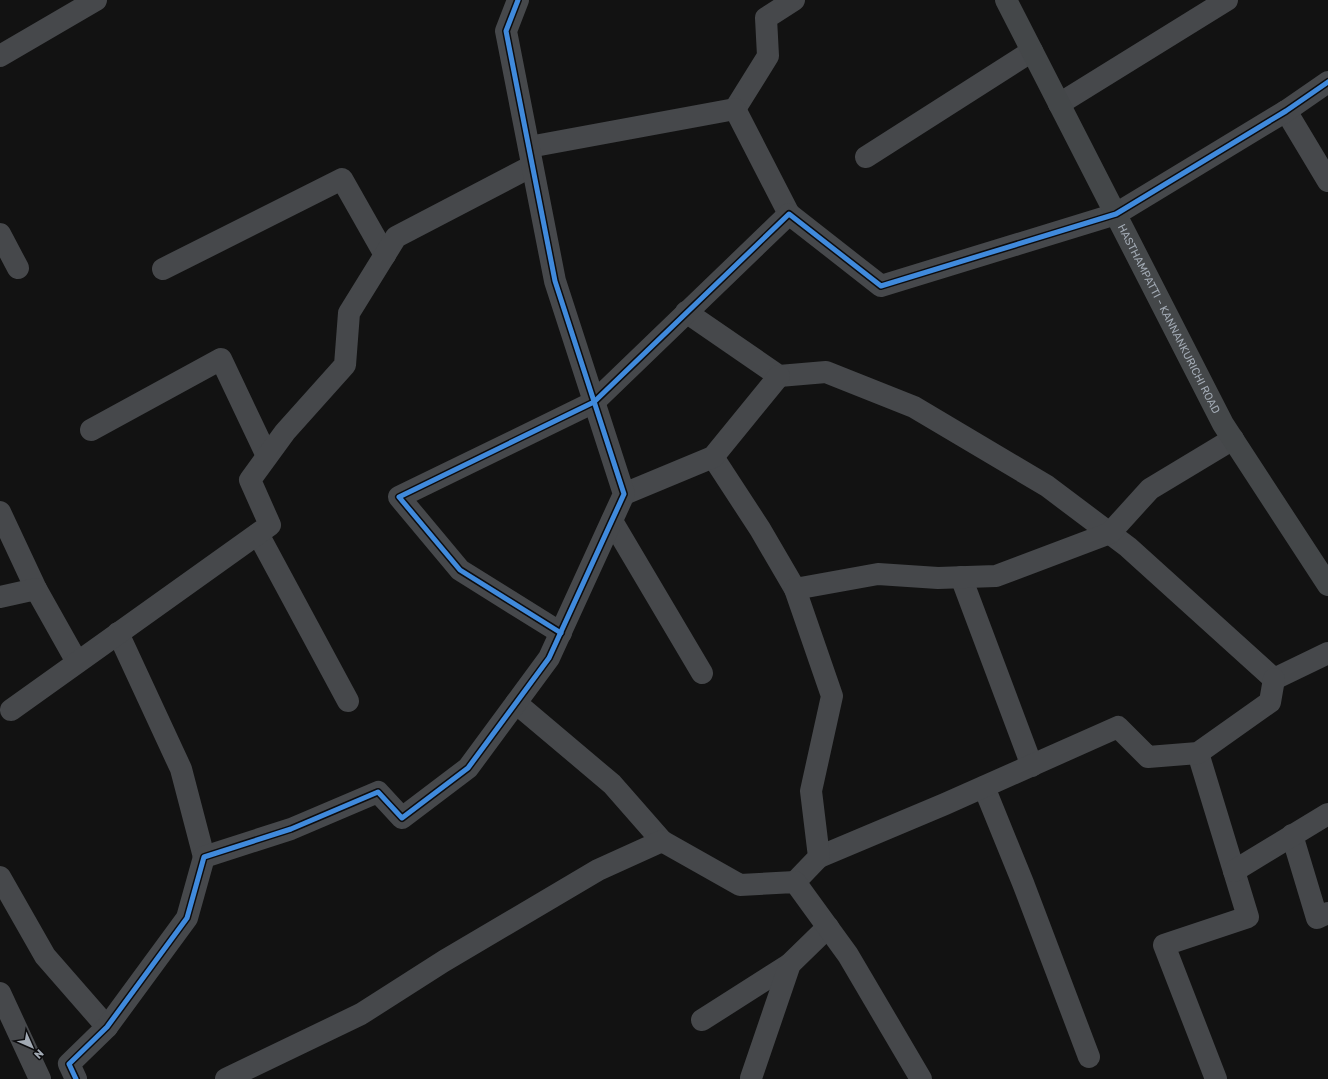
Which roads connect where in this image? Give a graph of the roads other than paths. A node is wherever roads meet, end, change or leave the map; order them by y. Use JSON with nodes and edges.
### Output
{"nodes":[{"id":1,"x":96,"y":0,"type":"edge"},
{"id":2,"x":518,"y":0,"type":"edge"},
{"id":3,"x":794,"y":0,"type":"edge"},
{"id":4,"x":1006,"y":0,"type":"edge"},
{"id":5,"x":1227,"y":0,"type":"edge"},
{"id":6,"x":1032,"y":51,"type":"junction"},
{"id":7,"x":0,"y":56,"type":"edge"},
{"id":8,"x":1328,"y":82,"type":"edge"},
{"id":9,"x":1059,"y":104,"type":"junction"},
{"id":10,"x":735,"y":109,"type":"junction"},
{"id":11,"x":1286,"y":111,"type":"junction"},
{"id":12,"x":531,"y":157,"type":"junction"},
{"id":13,"x":866,"y":157,"type":"dead end"},
{"id":14,"x":1328,"y":180,"type":"edge"},
{"id":15,"x":789,"y":214,"type":"junction"},
{"id":16,"x":1116,"y":214,"type":"junction"},
{"id":17,"x":0,"y":234,"type":"edge"},
{"id":18,"x":385,"y":255,"type":"junction"},
{"id":19,"x":18,"y":268,"type":"dead end"},
{"id":20,"x":163,"y":269,"type":"dead end"},
{"id":21,"x":686,"y":312,"type":"junction"},
{"id":22,"x":779,"y":376,"type":"junction"},
{"id":23,"x":594,"y":402,"type":"junction"},
{"id":24,"x":91,"y":430,"type":"dead end"},
{"id":25,"x":1233,"y":439,"type":"junction"},
{"id":26,"x":267,"y":456,"type":"junction"},
{"id":27,"x":713,"y":457,"type":"junction"},
{"id":28,"x":624,"y":494,"type":"junction"},
{"id":29,"x":0,"y":512,"type":"edge"},
{"id":30,"x":612,"y":521,"type":"junction"},
{"id":31,"x":1110,"y":533,"type":"junction"},
{"id":32,"x":258,"y":534,"type":"junction"},
{"id":33,"x":961,"y":577,"type":"junction"},
{"id":34,"x":1328,"y":586,"type":"edge"},
{"id":35,"x":36,"y":589,"type":"junction"},
{"id":36,"x":795,"y":589,"type":"junction"},
{"id":37,"x":0,"y":597,"type":"edge"},
{"id":38,"x":118,"y":633,"type":"junction"},
{"id":39,"x":561,"y":633,"type":"junction"},
{"id":40,"x":1328,"y":653,"type":"edge"},
{"id":41,"x":77,"y":662,"type":"junction"},
{"id":42,"x":702,"y":673,"type":"dead end"},
{"id":43,"x":1274,"y":679,"type":"junction"},
{"id":44,"x":348,"y":702,"type":"dead end"},
{"id":45,"x":516,"y":703,"type":"junction"},
{"id":46,"x":10,"y":710,"type":"dead end"},
{"id":47,"x":1198,"y":753,"type":"junction"},
{"id":48,"x":1032,"y":766,"type":"junction"},
{"id":49,"x":984,"y":787,"type":"junction"},
{"id":50,"x":1328,"y":814,"type":"edge"},
{"id":51,"x":1292,"y":835,"type":"junction"},
{"id":52,"x":662,"y":841,"type":"junction"},
{"id":53,"x":204,"y":857,"type":"junction"},
{"id":54,"x":819,"y":857,"type":"junction"},
{"id":55,"x":1234,"y":871,"type":"junction"},
{"id":56,"x":0,"y":877,"type":"edge"},
{"id":57,"x":795,"y":882,"type":"junction"},
{"id":58,"x":1328,"y":913,"type":"edge"},
{"id":59,"x":828,"y":927,"type":"junction"},
{"id":60,"x":790,"y":964,"type":"junction"},
{"id":61,"x":0,"y":993,"type":"edge"},
{"id":62,"x":702,"y":1020,"type":"dead end"},
{"id":63,"x":107,"y":1027,"type":"junction"},
{"id":64,"x":1089,"y":1057,"type":"dead end"},
{"id":65,"x":73,"y":1072,"type":"edge"},
{"id":66,"x":751,"y":1078,"type":"dead end"},
{"id":67,"x":41,"y":1079,"type":"edge"},
{"id":68,"x":226,"y":1079,"type":"edge"},
{"id":69,"x":921,"y":1079,"type":"edge"},
{"id":70,"x":1216,"y":1079,"type":"edge"}],
"edges":[{"from":1,"to":7,"type":"street"},
{"from":2,"to":12,"type":"street"},
{"from":3,"to":10,"type":"street"},
{"from":4,"to":6,"type":"main road","name":"HASTHAMPATTI - KANNANKURICHI ROAD"},
{"from":5,"to":9,"type":"street"},
{"from":6,"to":9,"type":"main road","name":"HASTHAMPATTI - KANNANKURICHI ROAD"},
{"from":6,"to":13,"type":"street"},
{"from":8,"to":11,"type":"street"},
{"from":9,"to":16,"type":"main road","name":"HASTHAMPATTI - KANNANKURICHI ROAD"},
{"from":10,"to":12,"type":"street"},
{"from":10,"to":15,"type":"street"},
{"from":11,"to":14,"type":"street"},
{"from":11,"to":16,"type":"street"},
{"from":12,"to":18,"type":"street"},
{"from":12,"to":23,"type":"street"},
{"from":15,"to":16,"type":"street"},
{"from":15,"to":21,"type":"street"},
{"from":16,"to":25,"type":"main road","name":"HASTHAMPATTI - KANNANKURICHI ROAD"},
{"from":17,"to":19,"type":"street"},
{"from":18,"to":20,"type":"street"},
{"from":18,"to":26,"type":"street"},
{"from":21,"to":22,"type":"street"},
{"from":21,"to":23,"type":"street"},
{"from":22,"to":27,"type":"street"},
{"from":22,"to":31,"type":"street"},
{"from":23,"to":28,"type":"street"},
{"from":23,"to":39,"type":"street"},
{"from":24,"to":26,"type":"street"},
{"from":25,"to":31,"type":"street"},
{"from":25,"to":34,"type":"main road","name":"HASTHAMPATTI - KANNANKURICHI ROAD"},
{"from":26,"to":32,"type":"street"},
{"from":27,"to":28,"type":"street"},
{"from":27,"to":36,"type":"street"},
{"from":28,"to":30,"type":"street"},
{"from":29,"to":35,"type":"street"},
{"from":30,"to":39,"type":"street"},
{"from":30,"to":42,"type":"street"},
{"from":31,"to":33,"type":"street"},
{"from":31,"to":43,"type":"street"},
{"from":32,"to":38,"type":"street"},
{"from":32,"to":44,"type":"street"},
{"from":33,"to":36,"type":"street"},
{"from":33,"to":48,"type":"street"},
{"from":35,"to":37,"type":"street"},
{"from":35,"to":41,"type":"street"},
{"from":36,"to":54,"type":"street"},
{"from":38,"to":41,"type":"street"},
{"from":38,"to":53,"type":"street"},
{"from":39,"to":45,"type":"street"},
{"from":40,"to":43,"type":"street"},
{"from":41,"to":46,"type":"street"},
{"from":43,"to":47,"type":"street"},
{"from":45,"to":52,"type":"street"},
{"from":45,"to":53,"type":"street"},
{"from":47,"to":48,"type":"street"},
{"from":47,"to":55,"type":"street"},
{"from":48,"to":49,"type":"street"},
{"from":49,"to":54,"type":"street"},
{"from":49,"to":64,"type":"street"},
{"from":50,"to":51,"type":"street"},
{"from":51,"to":55,"type":"street"},
{"from":51,"to":58,"type":"street"},
{"from":52,"to":57,"type":"street"},
{"from":52,"to":68,"type":"street"},
{"from":53,"to":63,"type":"street"},
{"from":54,"to":57,"type":"street"},
{"from":55,"to":70,"type":"street"},
{"from":56,"to":63,"type":"street"},
{"from":57,"to":59,"type":"street"},
{"from":59,"to":60,"type":"street"},
{"from":59,"to":69,"type":"street"},
{"from":60,"to":62,"type":"street"},
{"from":60,"to":66,"type":"street"},
{"from":61,"to":67,"type":"street"},
{"from":63,"to":65,"type":"street"},
{"from":65,"to":67,"type":"street"}]}
